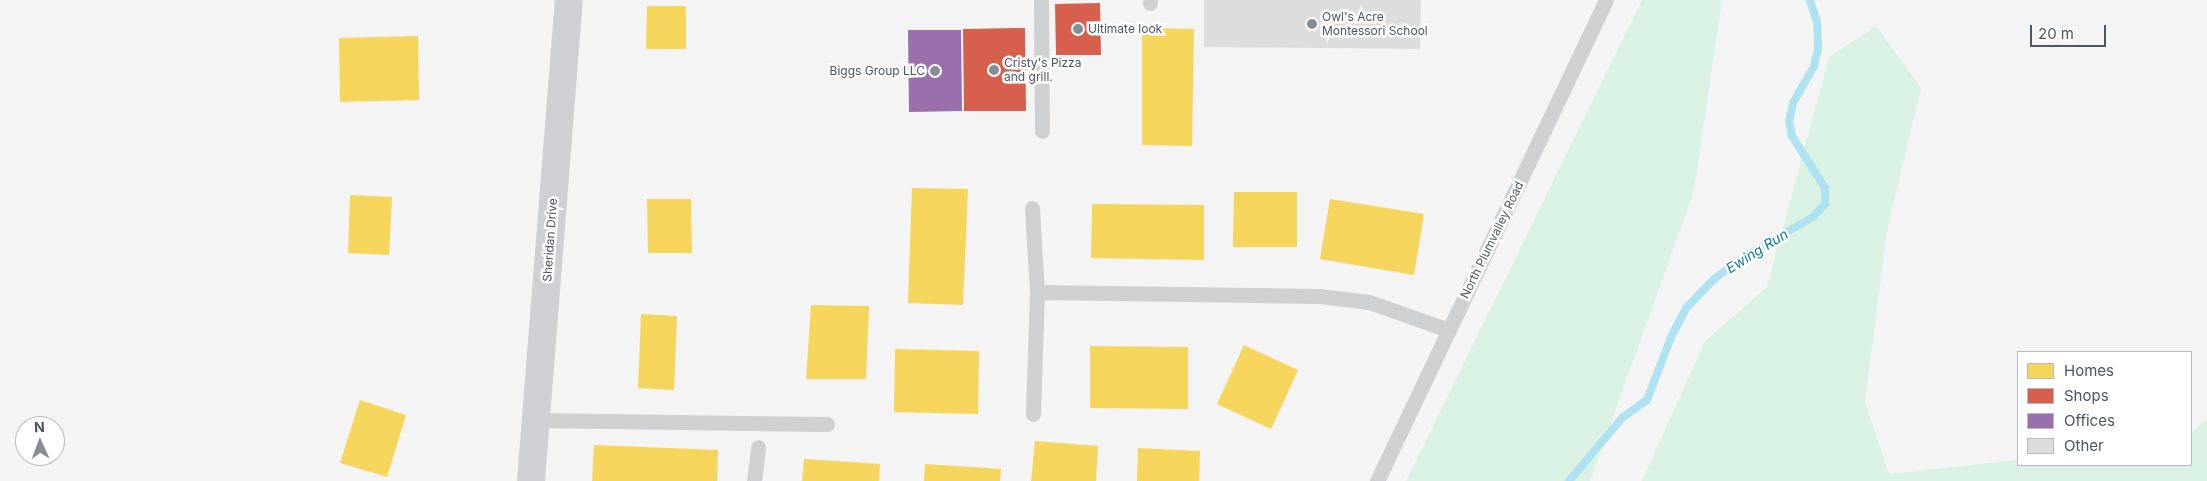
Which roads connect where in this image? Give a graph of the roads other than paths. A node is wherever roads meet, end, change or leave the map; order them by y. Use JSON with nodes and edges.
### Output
{"nodes":[{"id":1,"x":569,"y":0,"type":"edge"},
{"id":2,"x":1041,"y":0,"type":"edge"},
{"id":3,"x":1606,"y":0,"type":"edge"},
{"id":4,"x":1042,"y":131,"type":"dead end"},
{"id":5,"x":1032,"y":208,"type":"dead end"},
{"id":6,"x":1037,"y":292,"type":"junction"},
{"id":7,"x":1449,"y":330,"type":"junction"},
{"id":8,"x":1033,"y":414,"type":"dead end"},
{"id":9,"x":536,"y":420,"type":"junction"},
{"id":10,"x":827,"y":424,"type":"dead end"},
{"id":11,"x":758,"y":447,"type":"dead end"},
{"id":12,"x":531,"y":481,"type":"edge"},
{"id":13,"x":754,"y":481,"type":"edge"},
{"id":14,"x":1378,"y":481,"type":"edge"}],
"edges":[{"from":1,"to":9,"type":"street","name":"Sheridan Drive"},
{"from":2,"to":4,"type":"lane"},
{"from":3,"to":7,"type":"lane","name":"North Plumvalley Road"},
{"from":5,"to":6,"type":"lane"},
{"from":6,"to":7,"type":"lane"},
{"from":6,"to":8,"type":"lane"},
{"from":7,"to":14,"type":"lane","name":"North Plumvalley Road"},
{"from":9,"to":10,"type":"lane"},
{"from":9,"to":12,"type":"street","name":"Sheridan Drive"},
{"from":11,"to":13,"type":"lane"}]}
